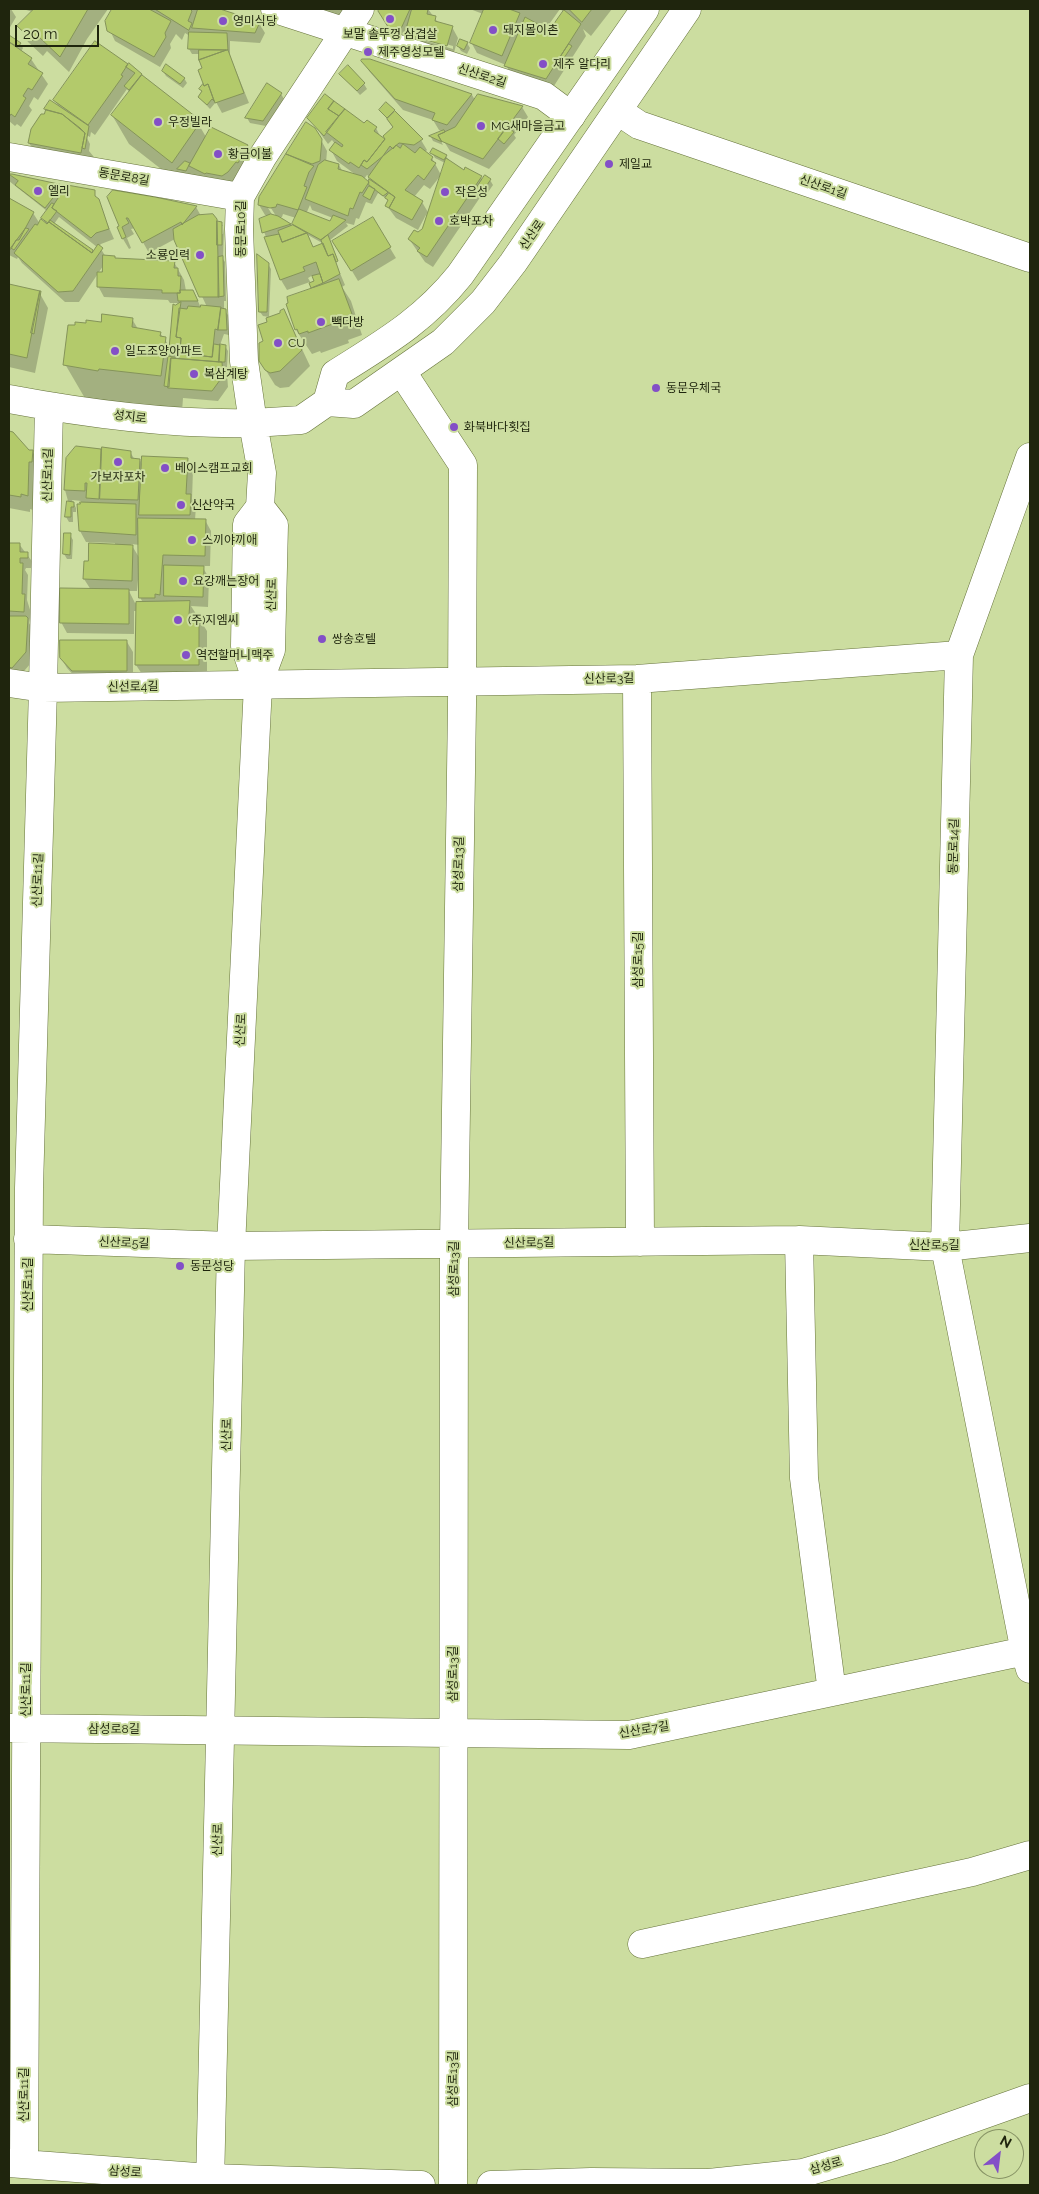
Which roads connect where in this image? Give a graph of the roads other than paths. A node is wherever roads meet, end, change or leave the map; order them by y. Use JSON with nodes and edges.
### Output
{"nodes":[{"id":1,"x":275,"y":9,"type":"edge"},
{"id":2,"x":360,"y":9,"type":"edge"},
{"id":3,"x":645,"y":9,"type":"edge"},
{"id":4,"x":687,"y":9,"type":"edge"},
{"id":5,"x":345,"y":31,"type":"junction"},
{"id":6,"x":618,"y":111,"type":"junction"},
{"id":7,"x":571,"y":116,"type":"junction"},
{"id":8,"x":9,"y":156,"type":"edge"},
{"id":9,"x":240,"y":197,"type":"junction"},
{"id":10,"x":1030,"y":258,"type":"edge"},
{"id":11,"x":402,"y":372,"type":"junction"},
{"id":12,"x":9,"y":399,"type":"edge"},
{"id":13,"x":327,"y":402,"type":"junction"},
{"id":14,"x":49,"y":406,"type":"junction"},
{"id":15,"x":253,"y":423,"type":"junction"},
{"id":16,"x":1030,"y":457,"type":"edge"},
{"id":17,"x":959,"y":655,"type":"junction"},
{"id":18,"x":637,"y":679,"type":"junction"},
{"id":19,"x":462,"y":681,"type":"junction"},
{"id":20,"x":9,"y":683,"type":"edge"},
{"id":21,"x":258,"y":685,"type":"junction"},
{"id":22,"x":43,"y":688,"type":"junction"},
{"id":23,"x":1030,"y":1238,"type":"edge"},
{"id":24,"x":28,"y":1239,"type":"junction"},
{"id":25,"x":799,"y":1240,"type":"junction"},
{"id":26,"x":640,"y":1242,"type":"junction"},
{"id":27,"x":454,"y":1244,"type":"junction"},
{"id":28,"x":231,"y":1246,"type":"junction"},
{"id":29,"x":945,"y":1247,"type":"junction"},
{"id":30,"x":1028,"y":1657,"type":"edge"},
{"id":31,"x":832,"y":1692,"type":"junction"},
{"id":32,"x":17,"y":1728,"type":"edge"},
{"id":33,"x":220,"y":1728,"type":"junction"},
{"id":34,"x":454,"y":1733,"type":"junction"},
{"id":35,"x":1030,"y":1855,"type":"edge"},
{"id":36,"x":17,"y":1928,"type":"edge"},
{"id":37,"x":642,"y":1944,"type":"dead end"},
{"id":38,"x":1030,"y":2098,"type":"edge"},
{"id":39,"x":16,"y":2164,"type":"edge"},
{"id":40,"x":210,"y":2181,"type":"edge"},
{"id":41,"x":709,"y":2184,"type":"edge"},
{"id":42,"x":421,"y":2185,"type":"edge"},
{"id":43,"x":453,"y":2185,"type":"edge"},
{"id":44,"x":491,"y":2185,"type":"edge"}],
"edges":[{"from":1,"to":5,"type":"street","name":"신산로2길"},
{"from":2,"to":5,"type":"street","name":"동문로10길"},
{"from":3,"to":7,"type":"street"},
{"from":4,"to":6,"type":"street","name":"신산로"},
{"from":5,"to":7,"type":"street","name":"신산로2길"},
{"from":5,"to":9,"type":"street","name":"동문로10길"},
{"from":6,"to":10,"type":"street","name":"신산로1길"},
{"from":6,"to":11,"type":"street","name":"신산로"},
{"from":7,"to":13,"type":"street"},
{"from":8,"to":9,"type":"street","name":"동문로8길"},
{"from":9,"to":15,"type":"street","name":"동문로10길"},
{"from":11,"to":13,"type":"street","name":"신산로"},
{"from":11,"to":19,"type":"street","name":"삼성로13길"},
{"from":12,"to":14,"type":"street","name":"성지로"},
{"from":13,"to":15,"type":"street"},
{"from":14,"to":15,"type":"street","name":"성지로"},
{"from":14,"to":22,"type":"street","name":"신산로11길"},
{"from":15,"to":21,"type":"street","name":"신산로"},
{"from":16,"to":17,"type":"street","name":"동문로14길"},
{"from":17,"to":18,"type":"street","name":"신산로3길"},
{"from":17,"to":29,"type":"street","name":"동문로14길"},
{"from":18,"to":19,"type":"street","name":"신산로3길"},
{"from":18,"to":26,"type":"street","name":"삼성로15길"},
{"from":19,"to":21,"type":"street","name":"신산로3길"},
{"from":19,"to":27,"type":"street","name":"삼성로13길"},
{"from":20,"to":22,"type":"street","name":"신선로4길"},
{"from":21,"to":22,"type":"street","name":"신선로4길"},
{"from":21,"to":28,"type":"street","name":"신산로"},
{"from":22,"to":24,"type":"street","name":"신산로11길"},
{"from":23,"to":29,"type":"street","name":"신산로5길"},
{"from":24,"to":28,"type":"street","name":"신산로5길"},
{"from":24,"to":32,"type":"street","name":"신산로11길"},
{"from":25,"to":26,"type":"street","name":"신산로5길"},
{"from":25,"to":29,"type":"street","name":"신산로5길"},
{"from":25,"to":31,"type":"street"},
{"from":26,"to":27,"type":"street","name":"신산로5길"},
{"from":27,"to":28,"type":"street","name":"신산로5길"},
{"from":27,"to":34,"type":"street","name":"삼성로13길"},
{"from":28,"to":33,"type":"street","name":"신산로"},
{"from":29,"to":30,"type":"street","name":"동문로14길"},
{"from":30,"to":31,"type":"street","name":"신산로7길"},
{"from":31,"to":34,"type":"street","name":"신산로7길"},
{"from":32,"to":33,"type":"street","name":"삼성로8길"},
{"from":32,"to":36,"type":"street","name":"신산로11길"},
{"from":33,"to":34,"type":"street","name":"신산로7길"},
{"from":33,"to":40,"type":"street","name":"신산로"},
{"from":34,"to":43,"type":"street","name":"삼성로13길"},
{"from":35,"to":37,"type":"street"},
{"from":36,"to":39,"type":"street","name":"신산로11길"},
{"from":38,"to":41,"type":"street","name":"삼성로"},
{"from":39,"to":40,"type":"street","name":"삼성로"},
{"from":40,"to":42,"type":"street","name":"삼성로"},
{"from":41,"to":44,"type":"street","name":"삼성로"}]}
